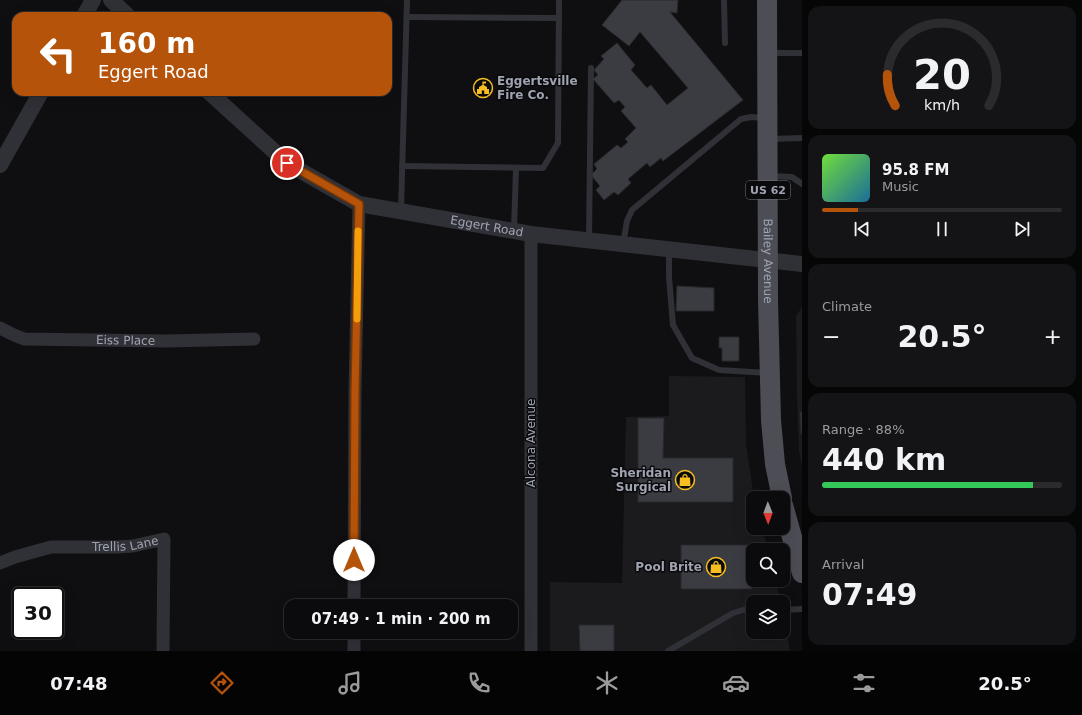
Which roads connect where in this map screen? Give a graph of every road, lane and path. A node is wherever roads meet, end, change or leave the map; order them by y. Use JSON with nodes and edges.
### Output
{"nodes":[{"id":1,"x":93,"y":0,"type":"edge"},
{"id":2,"x":111,"y":0,"type":"edge"},
{"id":3,"x":407,"y":0,"type":"edge"},
{"id":4,"x":559,"y":0,"type":"edge"},
{"id":5,"x":724,"y":0,"type":"edge"},
{"id":6,"x":767,"y":0,"type":"edge"},
{"id":7,"x":86,"y":12,"type":"edge"},
{"id":8,"x":124,"y":12,"type":"edge"},
{"id":9,"x":407,"y":17,"type":"junction"},
{"id":10,"x":559,"y":18,"type":"junction"},
{"id":11,"x":725,"y":43,"type":"dead end"},
{"id":12,"x":767,"y":53,"type":"junction"},
{"id":13,"x":802,"y":53,"type":"edge"},
{"id":14,"x":591,"y":68,"type":"dead end"},
{"id":15,"x":39,"y":96,"type":"edge"},
{"id":16,"x":212,"y":96,"type":"edge"},
{"id":17,"x":768,"y":118,"type":"junction"},
{"id":18,"x":802,"y":138,"type":"edge"},
{"id":19,"x":768,"y":139,"type":"junction"},
{"id":20,"x":0,"y":165,"type":"edge"},
{"id":21,"x":402,"y":166,"type":"junction"},
{"id":22,"x":516,"y":168,"type":"junction"},
{"id":23,"x":768,"y":176,"type":"junction"},
{"id":24,"x":802,"y":184,"type":"edge"},
{"id":25,"x":359,"y":204,"type":"junction"},
{"id":26,"x":401,"y":211,"type":"junction"},
{"id":27,"x":514,"y":231,"type":"junction"},
{"id":28,"x":531,"y":234,"type":"junction"},
{"id":29,"x":589,"y":240,"type":"junction"},
{"id":30,"x":623,"y":244,"type":"junction"},
{"id":31,"x":669,"y":249,"type":"junction"},
{"id":32,"x":768,"y":261,"type":"junction"},
{"id":33,"x":802,"y":264,"type":"edge"},
{"id":34,"x":0,"y":328,"type":"edge"},
{"id":35,"x":254,"y":338,"type":"dead end"},
{"id":36,"x":770,"y":373,"type":"junction"},
{"id":37,"x":781,"y":491,"type":"edge"},
{"id":38,"x":790,"y":530,"type":"edge"},
{"id":39,"x":0,"y":563,"type":"edge"},
{"id":40,"x":802,"y":573,"type":"edge"},
{"id":41,"x":354,"y":599,"type":"edge"},
{"id":42,"x":746,"y":610,"type":"edge"},
{"id":43,"x":790,"y":610,"type":"edge"},
{"id":44,"x":802,"y":610,"type":"edge"},
{"id":45,"x":354,"y":639,"type":"edge"},
{"id":46,"x":164,"y":651,"type":"edge"},
{"id":47,"x":354,"y":651,"type":"edge"},
{"id":48,"x":531,"y":651,"type":"edge"},
{"id":49,"x":668,"y":651,"type":"edge"}],
"edges":[{"from":1,"to":7,"type":"street"},
{"from":2,"to":8,"type":"street"},
{"from":3,"to":9,"type":"lane"},
{"from":4,"to":10,"type":"lane"},
{"from":5,"to":11,"type":"lane"},
{"from":6,"to":12,"type":"main road","name":"Bailey Avenue","number":"US 62"},
{"from":9,"to":10,"type":"lane"},
{"from":9,"to":21,"type":"lane"},
{"from":10,"to":22,"type":"lane"},
{"from":12,"to":13,"type":"lane"},
{"from":12,"to":17,"type":"main road","name":"Bailey Avenue","number":"US 62"},
{"from":14,"to":29,"type":"lane"},
{"from":15,"to":20,"type":"street"},
{"from":16,"to":25,"type":"street","name":"Eggert Road"},
{"from":17,"to":19,"type":"main road","name":"Bailey Avenue","number":"US 62"},
{"from":17,"to":30,"type":"lane"},
{"from":18,"to":19,"type":"lane"},
{"from":19,"to":23,"type":"main road","name":"Bailey Avenue","number":"US 62"},
{"from":21,"to":22,"type":"lane"},
{"from":21,"to":26,"type":"lane"},
{"from":22,"to":27,"type":"lane"},
{"from":23,"to":24,"type":"lane"},
{"from":23,"to":32,"type":"main road","name":"Bailey Avenue","number":"US 62"},
{"from":25,"to":26,"type":"street","name":"Eggert Road"},
{"from":25,"to":41,"type":"street"},
{"from":26,"to":27,"type":"street","name":"Eggert Road"},
{"from":27,"to":28,"type":"street","name":"Eggert Road"},
{"from":28,"to":29,"type":"street","name":"Eggert Road"},
{"from":28,"to":48,"type":"street","name":"Alcona Avenue"},
{"from":29,"to":30,"type":"street","name":"Eggert Road"},
{"from":30,"to":31,"type":"street","name":"Eggert Road"},
{"from":31,"to":32,"type":"street","name":"Eggert Road"},
{"from":31,"to":36,"type":"lane"},
{"from":32,"to":33,"type":"street","name":"Eggert Road"},
{"from":32,"to":36,"type":"main road","name":"Bailey Avenue","number":"US 62"},
{"from":34,"to":35,"type":"street","name":"Eiss Place"},
{"from":36,"to":37,"type":"main road","name":"Bailey Avenue","number":"US 62"},
{"from":38,"to":40,"type":"main road"},
{"from":39,"to":46,"type":"street","name":"Trellis Lane"},
{"from":42,"to":49,"type":"lane"},
{"from":43,"to":44,"type":"lane"},
{"from":45,"to":47,"type":"street"}]}
